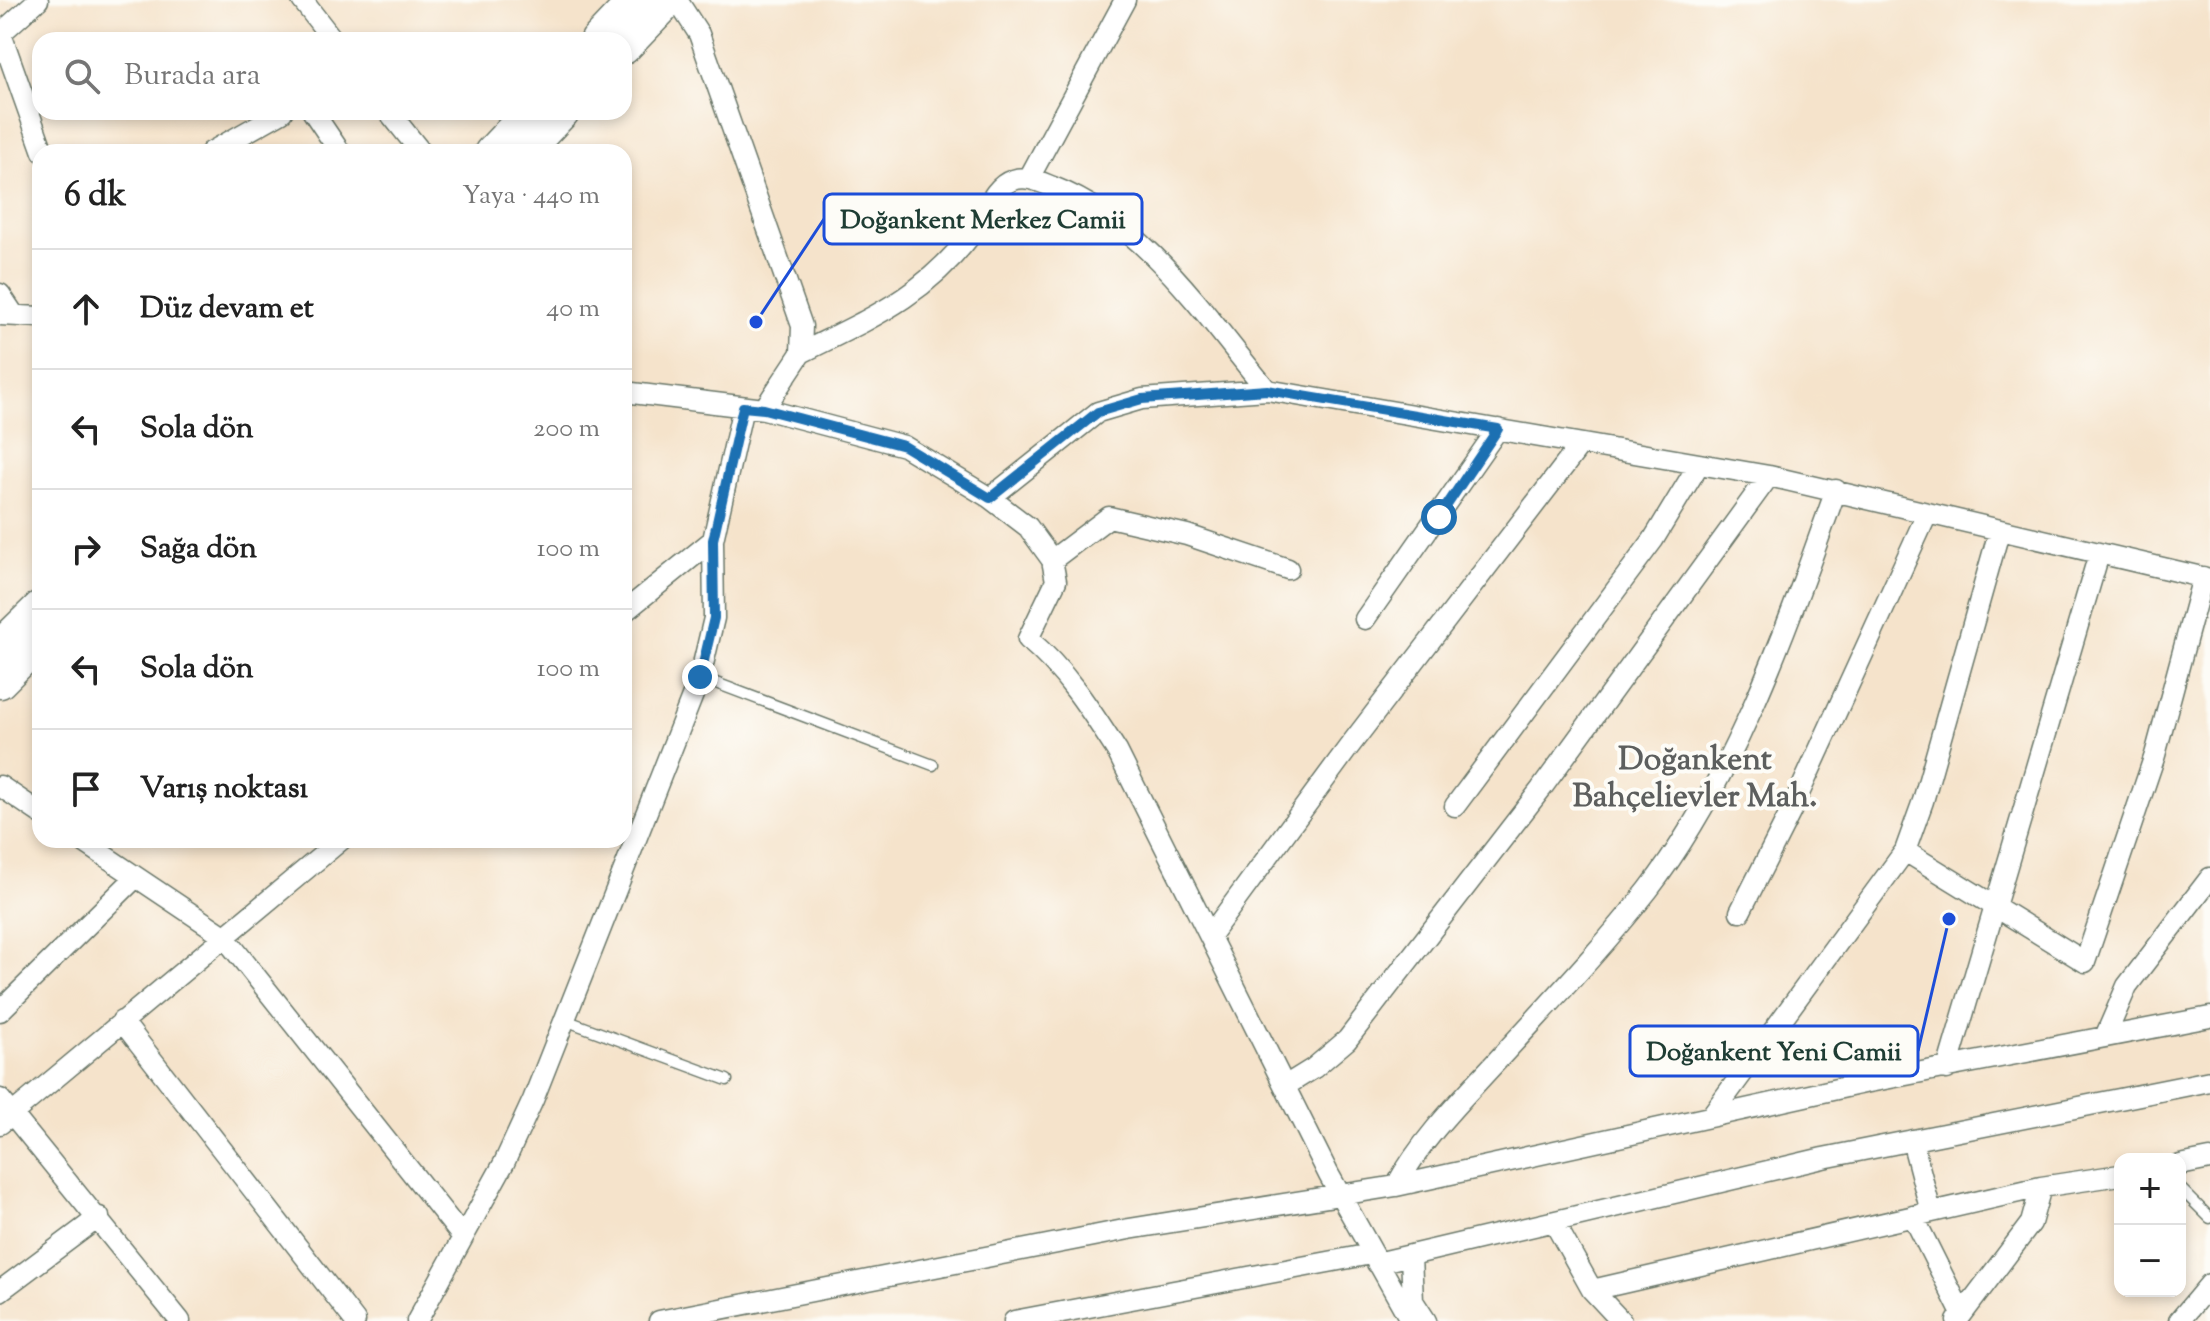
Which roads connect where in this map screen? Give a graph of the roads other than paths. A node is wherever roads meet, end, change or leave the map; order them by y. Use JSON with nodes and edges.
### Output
{"nodes":[{"id":1,"x":38,"y":0,"type":"edge"},
{"id":2,"x":302,"y":0,"type":"edge"},
{"id":3,"x":635,"y":0,"type":"edge"},
{"id":4,"x":670,"y":0,"type":"edge"},
{"id":5,"x":677,"y":0,"type":"edge"},
{"id":6,"x":1125,"y":0,"type":"edge"},
{"id":7,"x":327,"y":32,"type":"edge"},
{"id":8,"x":605,"y":32,"type":"edge"},
{"id":9,"x":0,"y":33,"type":"edge"},
{"id":10,"x":632,"y":40,"type":"edge"},
{"id":11,"x":32,"y":104,"type":"edge"},
{"id":12,"x":38,"y":120,"type":"edge"},
{"id":13,"x":268,"y":120,"type":"edge"},
{"id":14,"x":318,"y":120,"type":"edge"},
{"id":15,"x":395,"y":120,"type":"edge"},
{"id":16,"x":521,"y":120,"type":"edge"},
{"id":17,"x":555,"y":120,"type":"edge"},
{"id":18,"x":42,"y":144,"type":"edge"},
{"id":19,"x":225,"y":144,"type":"edge"},
{"id":20,"x":335,"y":144,"type":"edge"},
{"id":21,"x":415,"y":144,"type":"edge"},
{"id":22,"x":499,"y":144,"type":"edge"},
{"id":23,"x":533,"y":144,"type":"edge"},
{"id":24,"x":1029,"y":178,"type":"junction"},
{"id":25,"x":0,"y":294,"type":"edge"},
{"id":26,"x":7,"y":315,"type":"edge"},
{"id":27,"x":32,"y":317,"type":"edge"},
{"id":28,"x":801,"y":353,"type":"junction"},
{"id":29,"x":1267,"y":390,"type":"junction"},
{"id":30,"x":632,"y":393,"type":"edge"},
{"id":31,"x":743,"y":407,"type":"junction"},
{"id":32,"x":764,"y":409,"type":"junction"},
{"id":33,"x":1498,"y":429,"type":"junction"},
{"id":34,"x":1581,"y":444,"type":"junction"},
{"id":35,"x":1699,"y":464,"type":"junction"},
{"id":36,"x":1769,"y":476,"type":"junction"},
{"id":37,"x":1836,"y":490,"type":"junction"},
{"id":38,"x":990,"y":498,"type":"junction"},
{"id":39,"x":1927,"y":514,"type":"junction"},
{"id":40,"x":1999,"y":532,"type":"junction"},
{"id":41,"x":713,"y":540,"type":"junction"},
{"id":42,"x":2099,"y":554,"type":"junction"},
{"id":43,"x":1052,"y":560,"type":"junction"},
{"id":44,"x":1288,"y":569,"type":"dead end"},
{"id":45,"x":2206,"y":578,"type":"edge"},
{"id":46,"x":632,"y":606,"type":"edge"},
{"id":47,"x":32,"y":615,"type":"edge"},
{"id":48,"x":1365,"y":619,"type":"dead end"},
{"id":49,"x":0,"y":646,"type":"edge"},
{"id":50,"x":32,"y":650,"type":"edge"},
{"id":51,"x":700,"y":677,"type":"junction"},
{"id":52,"x":0,"y":682,"type":"edge"},
{"id":53,"x":933,"y":765,"type":"dead end"},
{"id":54,"x":0,"y":786,"type":"edge"},
{"id":55,"x":1455,"y":806,"type":"dead end"},
{"id":56,"x":32,"y":808,"type":"edge"},
{"id":57,"x":93,"y":848,"type":"edge"},
{"id":58,"x":331,"y":848,"type":"edge"},
{"id":59,"x":1905,"y":851,"type":"junction"},
{"id":60,"x":136,"y":877,"type":"junction"},
{"id":61,"x":2210,"y":878,"type":"edge"},
{"id":62,"x":1994,"y":906,"type":"junction"},
{"id":63,"x":1740,"y":912,"type":"dead end"},
{"id":64,"x":1211,"y":934,"type":"junction"},
{"id":65,"x":223,"y":935,"type":"junction"},
{"id":66,"x":0,"y":1011,"type":"edge"},
{"id":67,"x":2210,"y":1017,"type":"edge"},
{"id":68,"x":565,"y":1020,"type":"junction"},
{"id":69,"x":122,"y":1021,"type":"junction"},
{"id":70,"x":2105,"y":1037,"type":"junction"},
{"id":71,"x":1947,"y":1069,"type":"junction"},
{"id":72,"x":727,"y":1080,"type":"dead end"},
{"id":73,"x":2210,"y":1081,"type":"edge"},
{"id":74,"x":1285,"y":1086,"type":"junction"},
{"id":75,"x":5,"y":1112,"type":"edge"},
{"id":76,"x":1711,"y":1116,"type":"junction"},
{"id":77,"x":1912,"y":1140,"type":"junction"},
{"id":78,"x":2210,"y":1159,"type":"edge"},
{"id":79,"x":2186,"y":1164,"type":"edge"},
{"id":80,"x":2114,"y":1176,"type":"edge"},
{"id":81,"x":1396,"y":1186,"type":"junction"},
{"id":82,"x":2041,"y":1187,"type":"junction"},
{"id":83,"x":1339,"y":1193,"type":"junction"},
{"id":84,"x":2186,"y":1194,"type":"edge"},
{"id":85,"x":1922,"y":1214,"type":"junction"},
{"id":86,"x":99,"y":1217,"type":"junction"},
{"id":87,"x":2210,"y":1218,"type":"edge"},
{"id":88,"x":1554,"y":1222,"type":"junction"},
{"id":89,"x":462,"y":1236,"type":"junction"},
{"id":90,"x":1411,"y":1256,"type":"junction"},
{"id":91,"x":1374,"y":1259,"type":"junction"},
{"id":92,"x":2210,"y":1284,"type":"edge"},
{"id":93,"x":1592,"y":1290,"type":"junction"},
{"id":94,"x":0,"y":1291,"type":"edge"},
{"id":95,"x":1959,"y":1318,"type":"edge"},
{"id":96,"x":180,"y":1321,"type":"edge"},
{"id":97,"x":355,"y":1321,"type":"edge"},
{"id":98,"x":417,"y":1321,"type":"edge"},
{"id":99,"x":659,"y":1321,"type":"edge"},
{"id":100,"x":1014,"y":1321,"type":"edge"},
{"id":101,"x":1411,"y":1321,"type":"edge"},
{"id":102,"x":1426,"y":1321,"type":"edge"},
{"id":103,"x":1621,"y":1321,"type":"edge"},
{"id":104,"x":2179,"y":1321,"type":"edge"}],
"edges":[{"from":1,"to":9,"type":"street"},
{"from":2,"to":7,"type":"street"},
{"from":3,"to":8,"type":"main road"},
{"from":4,"to":10,"type":"main road"},
{"from":5,"to":28,"type":"street"},
{"from":6,"to":24,"type":"street"},
{"from":9,"to":11,"type":"street"},
{"from":12,"to":18,"type":"street"},
{"from":13,"to":19,"type":"street"},
{"from":14,"to":20,"type":"street"},
{"from":15,"to":21,"type":"street"},
{"from":16,"to":22,"type":"main road"},
{"from":17,"to":23,"type":"main road"},
{"from":24,"to":28,"type":"street"},
{"from":24,"to":29,"type":"street"},
{"from":25,"to":26,"type":"street"},
{"from":26,"to":27,"type":"street"},
{"from":28,"to":32,"type":"street"},
{"from":29,"to":33,"type":"street"},
{"from":29,"to":38,"type":"street"},
{"from":30,"to":31,"type":"street"},
{"from":31,"to":32,"type":"street"},
{"from":31,"to":41,"type":"street"},
{"from":32,"to":38,"type":"street"},
{"from":33,"to":34,"type":"street"},
{"from":33,"to":48,"type":"street"},
{"from":34,"to":35,"type":"street"},
{"from":34,"to":64,"type":"street"},
{"from":35,"to":36,"type":"street"},
{"from":35,"to":55,"type":"street"},
{"from":36,"to":37,"type":"street"},
{"from":36,"to":74,"type":"street"},
{"from":37,"to":39,"type":"street"},
{"from":37,"to":81,"type":"street"},
{"from":38,"to":43,"type":"street"},
{"from":39,"to":40,"type":"street"},
{"from":39,"to":63,"type":"street"},
{"from":40,"to":42,"type":"street"},
{"from":40,"to":59,"type":"street"},
{"from":41,"to":46,"type":"street"},
{"from":41,"to":51,"type":"street"},
{"from":42,"to":45,"type":"street"},
{"from":42,"to":62,"type":"street"},
{"from":43,"to":44,"type":"street"},
{"from":43,"to":64,"type":"street"},
{"from":45,"to":62,"type":"street"},
{"from":47,"to":49,"type":"main road"},
{"from":50,"to":52,"type":"main road"},
{"from":51,"to":53,"type":"lane"},
{"from":51,"to":68,"type":"street"},
{"from":54,"to":56,"type":"street"},
{"from":57,"to":60,"type":"street"},
{"from":58,"to":65,"type":"street"},
{"from":59,"to":62,"type":"street"},
{"from":59,"to":76,"type":"street"},
{"from":60,"to":65,"type":"street"},
{"from":60,"to":66,"type":"street"},
{"from":61,"to":70,"type":"street"},
{"from":62,"to":71,"type":"street"},
{"from":64,"to":74,"type":"street"},
{"from":65,"to":69,"type":"street"},
{"from":65,"to":89,"type":"street"},
{"from":67,"to":70,"type":"street"},
{"from":68,"to":72,"type":"lane"},
{"from":68,"to":89,"type":"street"},
{"from":69,"to":75,"type":"street"},
{"from":69,"to":97,"type":"street"},
{"from":70,"to":71,"type":"street"},
{"from":71,"to":76,"type":"street"},
{"from":73,"to":77,"type":"street"},
{"from":74,"to":83,"type":"street"},
{"from":75,"to":86,"type":"street"},
{"from":76,"to":81,"type":"street"},
{"from":77,"to":85,"type":"street"},
{"from":77,"to":88,"type":"street"},
{"from":78,"to":79,"type":"street"},
{"from":80,"to":82,"type":"street"},
{"from":81,"to":83,"type":"street"},
{"from":82,"to":85,"type":"street"},
{"from":82,"to":95,"type":"street"},
{"from":83,"to":91,"type":"street"},
{"from":83,"to":99,"type":"street"},
{"from":84,"to":87,"type":"lane"},
{"from":85,"to":93,"type":"street"},
{"from":85,"to":95,"type":"street"},
{"from":86,"to":94,"type":"street"},
{"from":86,"to":96,"type":"street"},
{"from":88,"to":90,"type":"street"},
{"from":88,"to":93,"type":"street"},
{"from":89,"to":98,"type":"street"},
{"from":90,"to":91,"type":"street"},
{"from":90,"to":102,"type":"street"},
{"from":91,"to":100,"type":"street"},
{"from":91,"to":101,"type":"street"},
{"from":92,"to":104,"type":"street"},
{"from":93,"to":103,"type":"street"}]}
